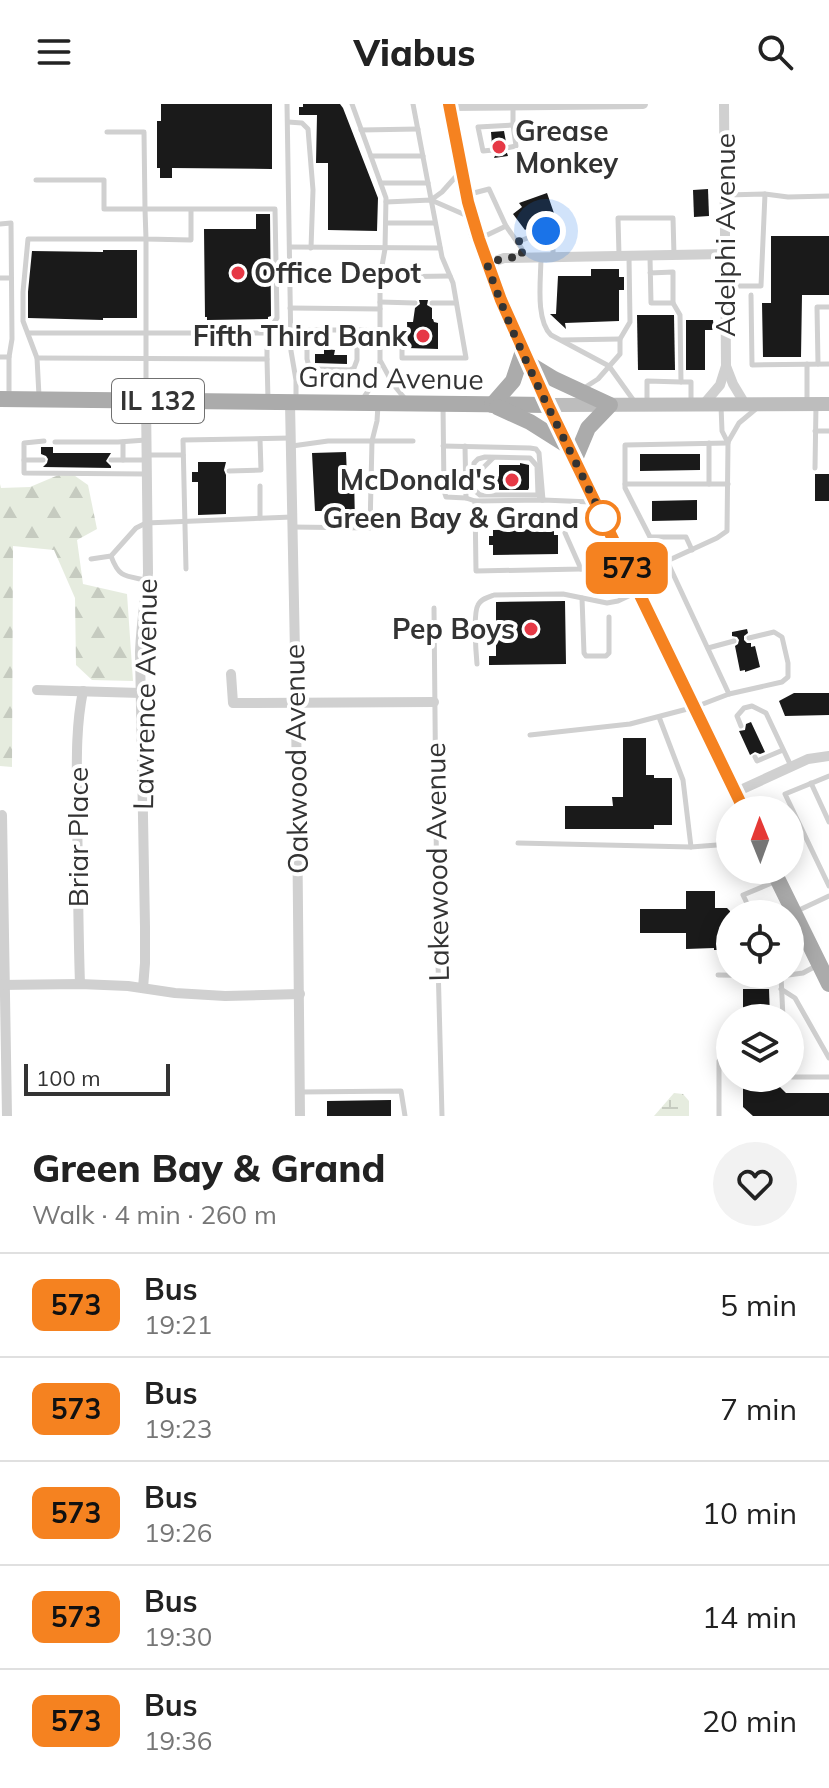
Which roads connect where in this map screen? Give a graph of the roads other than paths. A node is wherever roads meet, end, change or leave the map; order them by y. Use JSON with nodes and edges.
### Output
{"nodes":[{"id":1,"x":287,"y":104,"type":"edge"},
{"id":2,"x":352,"y":104,"type":"edge"},
{"id":3,"x":413,"y":104,"type":"edge"},
{"id":4,"x":643,"y":104,"type":"edge"},
{"id":5,"x":724,"y":104,"type":"edge"},
{"id":6,"x":450,"y":105,"type":"edge"},
{"id":7,"x":513,"y":105,"type":"edge"},
{"id":8,"x":529,"y":105,"type":"edge"},
{"id":9,"x":288,"y":122,"type":"junction"},
{"id":10,"x":513,"y":125,"type":"junction"},
{"id":11,"x":418,"y":129,"type":"junction"},
{"id":12,"x":361,"y":130,"type":"junction"},
{"id":13,"x":107,"y":132,"type":"dead end"},
{"id":14,"x":506,"y":148,"type":"dead end"},
{"id":15,"x":493,"y":150,"type":"dead end"},
{"id":16,"x":371,"y":156,"type":"junction"},
{"id":17,"x":423,"y":156,"type":"junction"},
{"id":18,"x":461,"y":171,"type":"junction"},
{"id":19,"x":36,"y":180,"type":"dead end"},
{"id":20,"x":381,"y":183,"type":"junction"},
{"id":21,"x":428,"y":183,"type":"junction"},
{"id":22,"x":765,"y":194,"type":"junction"},
{"id":23,"x":467,"y":195,"type":"junction"},
{"id":24,"x":726,"y":195,"type":"junction"},
{"id":25,"x":829,"y":196,"type":"edge"},
{"id":26,"x":431,"y":200,"type":"junction"},
{"id":27,"x":386,"y":202,"type":"junction"},
{"id":28,"x":145,"y":209,"type":"junction"},
{"id":29,"x":191,"y":209,"type":"junction"},
{"id":30,"x":473,"y":218,"type":"junction"},
{"id":31,"x":386,"y":223,"type":"junction"},
{"id":32,"x":435,"y":223,"type":"junction"},
{"id":33,"x":0,"y":224,"type":"edge"},
{"id":34,"x":506,"y":226,"type":"junction"},
{"id":35,"x":146,"y":239,"type":"junction"},
{"id":36,"x":479,"y":239,"type":"junction"},
{"id":37,"x":517,"y":242,"type":"junction"},
{"id":38,"x":290,"y":247,"type":"junction"},
{"id":39,"x":311,"y":248,"type":"junction"},
{"id":40,"x":440,"y":248,"type":"junction"},
{"id":41,"x":385,"y":249,"type":"junction"},
{"id":42,"x":0,"y":250,"type":"edge"},
{"id":43,"x":11,"y":250,"type":"junction"},
{"id":44,"x":726,"y":254,"type":"junction"},
{"id":45,"x":674,"y":255,"type":"junction"},
{"id":46,"x":624,"y":256,"type":"junction"},
{"id":47,"x":650,"y":256,"type":"junction"},
{"id":48,"x":522,"y":257,"type":"junction"},
{"id":49,"x":541,"y":257,"type":"junction"},
{"id":50,"x":553,"y":257,"type":"junction"},
{"id":51,"x":487,"y":264,"type":"junction"},
{"id":52,"x":650,"y":273,"type":"junction"},
{"id":53,"x":450,"y":276,"type":"junction"},
{"id":54,"x":380,"y":277,"type":"junction"},
{"id":55,"x":0,"y":278,"type":"edge"},
{"id":56,"x":11,"y":278,"type":"junction"},
{"id":57,"x":726,"y":286,"type":"junction"},
{"id":58,"x":751,"y":295,"type":"dead end"},
{"id":59,"x":415,"y":303,"type":"dead end"},
{"id":60,"x":432,"y":303,"type":"dead end"},
{"id":61,"x":456,"y":303,"type":"junction"},
{"id":62,"x":673,"y":303,"type":"junction"},
{"id":63,"x":380,"y":306,"type":"junction"},
{"id":64,"x":829,"y":307,"type":"edge"},
{"id":65,"x":290,"y":308,"type":"junction"},
{"id":66,"x":291,"y":330,"type":"junction"},
{"id":67,"x":307,"y":330,"type":"junction"},
{"id":68,"x":357,"y":330,"type":"junction"},
{"id":69,"x":28,"y":333,"type":"junction"},
{"id":70,"x":267,"y":333,"type":"junction"},
{"id":71,"x":380,"y":333,"type":"junction"},
{"id":72,"x":146,"y":334,"type":"junction"},
{"id":73,"x":620,"y":339,"type":"junction"},
{"id":74,"x":561,"y":340,"type":"junction"},
{"id":75,"x":0,"y":357,"type":"edge"},
{"id":76,"x":9,"y":357,"type":"junction"},
{"id":77,"x":37,"y":358,"type":"junction"},
{"id":78,"x":526,"y":358,"type":"junction"},
{"id":79,"x":146,"y":359,"type":"junction"},
{"id":80,"x":267,"y":359,"type":"junction"},
{"id":81,"x":380,"y":361,"type":"junction"},
{"id":82,"x":807,"y":364,"type":"junction"},
{"id":83,"x":818,"y":364,"type":"junction"},
{"id":84,"x":829,"y":364,"type":"edge"},
{"id":85,"x":609,"y":366,"type":"junction"},
{"id":86,"x":726,"y":366,"type":"junction"},
{"id":87,"x":681,"y":382,"type":"junction"},
{"id":88,"x":580,"y":390,"type":"junction"},
{"id":89,"x":4,"y":399,"type":"edge"},
{"id":90,"x":39,"y":399,"type":"junction"},
{"id":91,"x":146,"y":401,"type":"junction"},
{"id":92,"x":268,"y":402,"type":"junction"},
{"id":93,"x":293,"y":403,"type":"junction"},
{"id":94,"x":359,"y":403,"type":"junction"},
{"id":95,"x":378,"y":404,"type":"junction"},
{"id":96,"x":409,"y":404,"type":"junction"},
{"id":97,"x":745,"y":404,"type":"junction"},
{"id":98,"x":761,"y":404,"type":"junction"},
{"id":99,"x":817,"y":404,"type":"edge"},
{"id":100,"x":443,"y":405,"type":"junction"},
{"id":101,"x":492,"y":405,"type":"junction"},
{"id":102,"x":548,"y":405,"type":"junction"},
{"id":103,"x":610,"y":405,"type":"junction"},
{"id":104,"x":642,"y":405,"type":"junction"},
{"id":105,"x":697,"y":405,"type":"junction"},
{"id":106,"x":721,"y":405,"type":"junction"},
{"id":107,"x":815,"y":431,"type":"junction"},
{"id":108,"x":829,"y":431,"type":"edge"},
{"id":109,"x":260,"y":439,"type":"junction"},
{"id":110,"x":147,"y":440,"type":"junction"},
{"id":111,"x":44,"y":441,"type":"dead end"},
{"id":112,"x":372,"y":441,"type":"junction"},
{"id":113,"x":413,"y":441,"type":"dead end"},
{"id":114,"x":55,"y":442,"type":"dead end"},
{"id":115,"x":123,"y":442,"type":"junction"},
{"id":116,"x":291,"y":442,"type":"junction"},
{"id":117,"x":709,"y":443,"type":"junction"},
{"id":118,"x":728,"y":443,"type":"junction"},
{"id":119,"x":443,"y":446,"type":"junction"},
{"id":120,"x":465,"y":446,"type":"junction"},
{"id":121,"x":572,"y":453,"type":"junction"},
{"id":122,"x":183,"y":455,"type":"junction"},
{"id":123,"x":146,"y":458,"type":"junction"},
{"id":124,"x":24,"y":460,"type":"junction"},
{"id":125,"x":43,"y":460,"type":"dead end"},
{"id":126,"x":111,"y":460,"type":"dead end"},
{"id":127,"x":123,"y":460,"type":"junction"},
{"id":128,"x":815,"y":468,"type":"dead end"},
{"id":129,"x":229,"y":471,"type":"dead end"},
{"id":130,"x":146,"y":474,"type":"junction"},
{"id":131,"x":625,"y":484,"type":"junction"},
{"id":132,"x":709,"y":484,"type":"junction"},
{"id":133,"x":728,"y":484,"type":"junction"},
{"id":134,"x":260,"y":486,"type":"dead end"},
{"id":135,"x":466,"y":498,"type":"junction"},
{"id":136,"x":540,"y":498,"type":"junction"},
{"id":137,"x":475,"y":501,"type":"junction"},
{"id":138,"x":596,"y":502,"type":"junction"},
{"id":139,"x":260,"y":518,"type":"junction"},
{"id":140,"x":185,"y":521,"type":"junction"},
{"id":141,"x":292,"y":522,"type":"junction"},
{"id":142,"x":146,"y":523,"type":"junction"},
{"id":143,"x":565,"y":533,"type":"dead end"},
{"id":144,"x":619,"y":550,"type":"junction"},
{"id":145,"x":692,"y":550,"type":"junction"},
{"id":146,"x":111,"y":556,"type":"junction"},
{"id":147,"x":91,"y":559,"type":"dead end"},
{"id":148,"x":667,"y":561,"type":"junction"},
{"id":149,"x":186,"y":569,"type":"dead end"},
{"id":150,"x":581,"y":569,"type":"junction"},
{"id":151,"x":147,"y":580,"type":"junction"},
{"id":152,"x":640,"y":594,"type":"junction"},
{"id":153,"x":582,"y":598,"type":"junction"},
{"id":154,"x":434,"y":608,"type":"dead end"},
{"id":155,"x":609,"y":617,"type":"dead end"},
{"id":156,"x":749,"y":638,"type":"dead end"},
{"id":157,"x":734,"y":641,"type":"dead end"},
{"id":158,"x":708,"y":648,"type":"junction"},
{"id":159,"x":477,"y":664,"type":"dead end"},
{"id":160,"x":231,"y":674,"type":"dead end"},
{"id":161,"x":37,"y":690,"type":"dead end"},
{"id":162,"x":83,"y":691,"type":"junction"},
{"id":163,"x":141,"y":693,"type":"junction"},
{"id":164,"x":729,"y":694,"type":"junction"},
{"id":165,"x":434,"y":702,"type":"junction"},
{"id":166,"x":296,"y":703,"type":"junction"},
{"id":167,"x":695,"y":707,"type":"junction"},
{"id":168,"x":659,"y":717,"type":"junction"},
{"id":169,"x":741,"y":726,"type":"dead end"},
{"id":170,"x":530,"y":735,"type":"dead end"},
{"id":171,"x":783,"y":750,"type":"junction"},
{"id":172,"x":829,"y":756,"type":"edge"},
{"id":173,"x":755,"y":757,"type":"dead end"},
{"id":174,"x":791,"y":767,"type":"junction"},
{"id":175,"x":829,"y":776,"type":"edge"},
{"id":176,"x":811,"y":783,"type":"junction"},
{"id":177,"x":736,"y":792,"type":"junction"},
{"id":178,"x":738,"y":796,"type":"edge"},
{"id":179,"x":2,"y":815,"type":"dead end"},
{"id":180,"x":829,"y":822,"type":"edge"},
{"id":181,"x":1,"y":836,"type":"edge"},
{"id":182,"x":518,"y":843,"type":"dead end"},
{"id":183,"x":716,"y":845,"type":"edge"},
{"id":184,"x":691,"y":847,"type":"junction"},
{"id":185,"x":761,"y":884,"type":"edge"},
{"id":186,"x":829,"y":886,"type":"edge"},
{"id":187,"x":829,"y":896,"type":"edge"},
{"id":188,"x":745,"y":900,"type":"edge"},
{"id":189,"x":804,"y":908,"type":"edge"},
{"id":190,"x":804,"y":935,"type":"edge"},
{"id":191,"x":818,"y":964,"type":"junction"},
{"id":192,"x":804,"y":972,"type":"edge"},
{"id":193,"x":80,"y":984,"type":"junction"},
{"id":194,"x":829,"y":984,"type":"edge"},
{"id":195,"x":3,"y":985,"type":"edge"},
{"id":196,"x":143,"y":988,"type":"junction"},
{"id":197,"x":781,"y":989,"type":"joint"},
{"id":198,"x":300,"y":994,"type":"junction"},
{"id":199,"x":782,"y":1004,"type":"edge"},
{"id":200,"x":829,"y":1058,"type":"edge"},
{"id":201,"x":804,"y":1077,"type":"edge"},
{"id":202,"x":829,"y":1077,"type":"edge"},
{"id":203,"x":300,"y":1092,"type":"junction"},
{"id":204,"x":719,"y":1092,"type":"edge"},
{"id":205,"x":7,"y":1116,"type":"edge"},
{"id":206,"x":300,"y":1116,"type":"edge"},
{"id":207,"x":405,"y":1116,"type":"edge"},
{"id":208,"x":442,"y":1116,"type":"edge"},
{"id":209,"x":719,"y":1116,"type":"edge"}],
"edges":[{"from":1,"to":9,"type":"lane"},
{"from":2,"to":12,"type":"lane"},
{"from":3,"to":11,"type":"lane"},
{"from":4,"to":8,"type":"street"},
{"from":5,"to":24,"type":"street","name":"Adelphi Avenue"},
{"from":6,"to":7,"type":"street"},
{"from":6,"to":18,"type":"main road"},
{"from":7,"to":8,"type":"street"},
{"from":7,"to":10,"type":"lane"},
{"from":9,"to":38,"type":"lane"},
{"from":9,"to":39,"type":"lane"},
{"from":10,"to":14,"type":"lane"},
{"from":10,"to":15,"type":"lane"},
{"from":11,"to":12,"type":"lane"},
{"from":11,"to":17,"type":"lane"},
{"from":12,"to":16,"type":"lane"},
{"from":13,"to":28,"type":"lane"},
{"from":16,"to":17,"type":"lane"},
{"from":16,"to":20,"type":"lane"},
{"from":17,"to":21,"type":"lane"},
{"from":18,"to":23,"type":"main road"},
{"from":18,"to":26,"type":"lane"},
{"from":19,"to":28,"type":"lane"},
{"from":20,"to":21,"type":"lane"},
{"from":20,"to":27,"type":"lane"},
{"from":21,"to":26,"type":"lane"},
{"from":22,"to":24,"type":"lane"},
{"from":22,"to":25,"type":"lane"},
{"from":22,"to":57,"type":"lane"},
{"from":23,"to":30,"type":"main road"},
{"from":23,"to":34,"type":"lane"},
{"from":24,"to":44,"type":"street","name":"Adelphi Avenue"},
{"from":26,"to":27,"type":"lane"},
{"from":26,"to":30,"type":"lane"},
{"from":26,"to":32,"type":"lane"},
{"from":27,"to":31,"type":"lane"},
{"from":28,"to":29,"type":"lane"},
{"from":28,"to":35,"type":"lane"},
{"from":29,"to":35,"type":"lane"},
{"from":29,"to":70,"type":"lane"},
{"from":30,"to":36,"type":"main road"},
{"from":31,"to":32,"type":"lane"},
{"from":31,"to":41,"type":"lane"},
{"from":32,"to":40,"type":"lane"},
{"from":33,"to":43,"type":"lane"},
{"from":34,"to":36,"type":"lane"},
{"from":34,"to":37,"type":"lane"},
{"from":35,"to":69,"type":"lane"},
{"from":35,"to":72,"type":"lane"},
{"from":36,"to":51,"type":"main road"},
{"from":37,"to":48,"type":"lane"},
{"from":37,"to":50,"type":"lane"},
{"from":38,"to":39,"type":"lane"},
{"from":38,"to":65,"type":"lane"},
{"from":39,"to":41,"type":"lane"},
{"from":40,"to":41,"type":"lane"},
{"from":40,"to":53,"type":"lane"},
{"from":41,"to":54,"type":"lane"},
{"from":42,"to":43,"type":"lane"},
{"from":43,"to":56,"type":"lane"},
{"from":44,"to":45,"type":"street"},
{"from":44,"to":57,"type":"street","name":"Adelphi Avenue"},
{"from":45,"to":46,"type":"lane"},
{"from":45,"to":47,"type":"street"},
{"from":46,"to":47,"type":"street"},
{"from":46,"to":50,"type":"street"},
{"from":46,"to":73,"type":"lane"},
{"from":47,"to":52,"type":"lane"},
{"from":48,"to":49,"type":"street"},
{"from":48,"to":51,"type":"street"},
{"from":49,"to":50,"type":"street"},
{"from":49,"to":74,"type":"lane"},
{"from":51,"to":78,"type":"main road"},
{"from":52,"to":62,"type":"lane"},
{"from":52,"to":62,"type":"lane"},
{"from":53,"to":54,"type":"lane"},
{"from":53,"to":61,"type":"lane"},
{"from":54,"to":63,"type":"lane"},
{"from":55,"to":56,"type":"lane"},
{"from":56,"to":76,"type":"lane"},
{"from":57,"to":86,"type":"street","name":"Adelphi Avenue"},
{"from":58,"to":82,"type":"lane"},
{"from":59,"to":63,"type":"lane"},
{"from":60,"to":61,"type":"lane"},
{"from":61,"to":71,"type":"lane"},
{"from":62,"to":87,"type":"lane"},
{"from":63,"to":65,"type":"lane"},
{"from":63,"to":71,"type":"lane"},
{"from":64,"to":83,"type":"lane"},
{"from":65,"to":66,"type":"lane"},
{"from":66,"to":67,"type":"lane"},
{"from":66,"to":93,"type":"lane"},
{"from":67,"to":68,"type":"lane"},
{"from":67,"to":68,"type":"lane"},
{"from":68,"to":71,"type":"lane"},
{"from":69,"to":72,"type":"lane"},
{"from":69,"to":77,"type":"lane"},
{"from":70,"to":72,"type":"lane"},
{"from":70,"to":80,"type":"lane"},
{"from":71,"to":81,"type":"lane"},
{"from":72,"to":79,"type":"lane"},
{"from":73,"to":74,"type":"lane"},
{"from":73,"to":85,"type":"lane"},
{"from":74,"to":85,"type":"lane"},
{"from":75,"to":76,"type":"lane"},
{"from":76,"to":89,"type":"lane"},
{"from":77,"to":79,"type":"lane"},
{"from":77,"to":90,"type":"lane"},
{"from":78,"to":88,"type":"main road"},
{"from":78,"to":101,"type":"main road"},
{"from":78,"to":102,"type":"main road"},
{"from":79,"to":80,"type":"lane"},
{"from":79,"to":91,"type":"lane"},
{"from":80,"to":92,"type":"lane"},
{"from":81,"to":94,"type":"lane"},
{"from":81,"to":96,"type":"lane"},
{"from":82,"to":83,"type":"lane"},
{"from":82,"to":99,"type":"lane"},
{"from":83,"to":84,"type":"lane"},
{"from":85,"to":88,"type":"lane"},
{"from":85,"to":104,"type":"lane"},
{"from":86,"to":97,"type":"street","name":"Adelphi Avenue"},
{"from":86,"to":105,"type":"street","name":"Adelphi Avenue"},
{"from":87,"to":104,"type":"lane"},
{"from":87,"to":105,"type":"lane"},
{"from":88,"to":103,"type":"main road"},
{"from":89,"to":90,"type":"main road","name":"Grand Avenue","number":"IL 132"},
{"from":90,"to":91,"type":"main road","name":"Grand Avenue","number":"IL 132"},
{"from":91,"to":92,"type":"main road","name":"Grand Avenue","number":"IL 132"},
{"from":91,"to":110,"type":"street","name":"Lawrence Avenue"},
{"from":92,"to":93,"type":"main road","name":"Grand Avenue","number":"IL 132"},
{"from":93,"to":94,"type":"main road","name":"Grand Avenue","number":"IL 132"},
{"from":93,"to":116,"type":"street","name":"Oakwood Avenue"},
{"from":94,"to":95,"type":"main road","name":"Grand Avenue","number":"IL 132"},
{"from":95,"to":96,"type":"main road","name":"Grand Avenue","number":"IL 132"},
{"from":95,"to":112,"type":"lane"},
{"from":96,"to":100,"type":"main road","name":"Grand Avenue","number":"IL 132"},
{"from":97,"to":98,"type":"main road","name":"Grand Avenue"},
{"from":97,"to":106,"type":"main road","name":"Grand Avenue"},
{"from":98,"to":99,"type":"main road","name":"Grand Avenue"},
{"from":98,"to":118,"type":"lane"},
{"from":99,"to":107,"type":"lane"},
{"from":100,"to":101,"type":"main road","name":"Grand Avenue","number":"IL 132"},
{"from":100,"to":119,"type":"lane"},
{"from":101,"to":102,"type":"main road","name":"Grand Avenue","number":"IL 132"},
{"from":101,"to":121,"type":"main road"},
{"from":102,"to":103,"type":"main road","name":"Grand Avenue"},
{"from":102,"to":121,"type":"main road"},
{"from":103,"to":104,"type":"main road","name":"Grand Avenue"},
{"from":103,"to":121,"type":"main road"},
{"from":104,"to":105,"type":"main road","name":"Grand Avenue"},
{"from":105,"to":106,"type":"main road","name":"Grand Avenue"},
{"from":106,"to":118,"type":"lane"},
{"from":107,"to":108,"type":"lane"},
{"from":107,"to":128,"type":"lane"},
{"from":109,"to":116,"type":"lane"},
{"from":109,"to":122,"type":"lane"},
{"from":109,"to":129,"type":"lane"},
{"from":110,"to":115,"type":"lane"},
{"from":110,"to":123,"type":"street","name":"Lawrence Avenue"},
{"from":111,"to":124,"type":"lane"},
{"from":112,"to":113,"type":"lane"},
{"from":112,"to":116,"type":"lane"},
{"from":112,"to":141,"type":"lane"},
{"from":114,"to":115,"type":"lane"},
{"from":115,"to":127,"type":"lane"},
{"from":116,"to":141,"type":"street","name":"Oakwood Avenue"},
{"from":117,"to":118,"type":"lane"},
{"from":117,"to":131,"type":"lane"},
{"from":117,"to":132,"type":"lane"},
{"from":118,"to":133,"type":"lane"},
{"from":119,"to":120,"type":"lane"},
{"from":119,"to":135,"type":"lane"},
{"from":120,"to":135,"type":"lane"},
{"from":120,"to":136,"type":"lane"},
{"from":121,"to":138,"type":"main road"},
{"from":122,"to":123,"type":"lane"},
{"from":122,"to":140,"type":"lane"},
{"from":123,"to":127,"type":"lane"},
{"from":123,"to":130,"type":"street","name":"Lawrence Avenue"},
{"from":124,"to":125,"type":"lane"},
{"from":124,"to":130,"type":"lane"},
{"from":126,"to":127,"type":"lane"},
{"from":130,"to":142,"type":"street","name":"Lawrence Avenue"},
{"from":131,"to":132,"type":"lane"},
{"from":131,"to":145,"type":"lane"},
{"from":132,"to":133,"type":"lane"},
{"from":133,"to":145,"type":"lane"},
{"from":134,"to":139,"type":"lane"},
{"from":135,"to":137,"type":"lane"},
{"from":136,"to":136,"type":"lane"},
{"from":136,"to":137,"type":"lane"},
{"from":136,"to":138,"type":"lane"},
{"from":137,"to":150,"type":"lane"},
{"from":138,"to":144,"type":"main road"},
{"from":139,"to":140,"type":"lane"},
{"from":139,"to":141,"type":"lane"},
{"from":140,"to":142,"type":"lane"},
{"from":140,"to":149,"type":"lane"},
{"from":141,"to":166,"type":"street","name":"Oakwood Avenue"},
{"from":142,"to":146,"type":"lane"},
{"from":142,"to":151,"type":"street","name":"Lawrence Avenue"},
{"from":143,"to":150,"type":"lane"},
{"from":144,"to":148,"type":"lane"},
{"from":144,"to":150,"type":"lane"},
{"from":144,"to":152,"type":"main road"},
{"from":145,"to":148,"type":"lane"},
{"from":146,"to":147,"type":"lane"},
{"from":146,"to":151,"type":"lane"},
{"from":148,"to":152,"type":"lane"},
{"from":148,"to":158,"type":"lane"},
{"from":151,"to":163,"type":"street","name":"Lawrence Avenue"},
{"from":152,"to":153,"type":"lane"},
{"from":152,"to":167,"type":"main road"},
{"from":153,"to":155,"type":"lane"},
{"from":153,"to":159,"type":"lane"},
{"from":154,"to":165,"type":"lane","name":"Lakewood Avenue"},
{"from":156,"to":164,"type":"lane"},
{"from":157,"to":158,"type":"lane"},
{"from":158,"to":164,"type":"lane"},
{"from":160,"to":166,"type":"street"},
{"from":161,"to":162,"type":"street"},
{"from":162,"to":163,"type":"street"},
{"from":162,"to":193,"type":"street","name":"Briar Place"},
{"from":163,"to":196,"type":"street","name":"Lawrence Avenue"},
{"from":164,"to":167,"type":"lane"},
{"from":165,"to":166,"type":"street"},
{"from":165,"to":208,"type":"lane","name":"Lakewood Avenue"},
{"from":166,"to":198,"type":"street","name":"Oakwood Avenue"},
{"from":167,"to":168,"type":"lane"},
{"from":167,"to":177,"type":"main road"},
{"from":168,"to":170,"type":"lane"},
{"from":168,"to":184,"type":"lane"},
{"from":169,"to":171,"type":"lane"},
{"from":171,"to":173,"type":"lane"},
{"from":171,"to":174,"type":"lane"},
{"from":172,"to":174,"type":"street"},
{"from":174,"to":177,"type":"street"},
{"from":175,"to":176,"type":"lane"},
{"from":176,"to":180,"type":"lane"},
{"from":176,"to":186,"type":"lane"},
{"from":177,"to":178,"type":"main road"},
{"from":179,"to":181,"type":"street"},
{"from":181,"to":195,"type":"street"},
{"from":182,"to":184,"type":"lane"},
{"from":183,"to":184,"type":"lane"},
{"from":185,"to":188,"type":"lane"},
{"from":187,"to":189,"type":"lane"},
{"from":190,"to":191,"type":"main road"},
{"from":191,"to":192,"type":"lane"},
{"from":191,"to":194,"type":"main road"},
{"from":193,"to":195,"type":"street"},
{"from":193,"to":196,"type":"street"},
{"from":195,"to":205,"type":"street"},
{"from":196,"to":198,"type":"street"},
{"from":197,"to":199,"type":"lane"},
{"from":197,"to":200,"type":"lane"},
{"from":198,"to":203,"type":"street","name":"Oakwood Avenue"},
{"from":201,"to":202,"type":"lane"},
{"from":203,"to":206,"type":"street","name":"Oakwood Avenue"},
{"from":203,"to":207,"type":"lane"},
{"from":204,"to":209,"type":"lane"}]}
